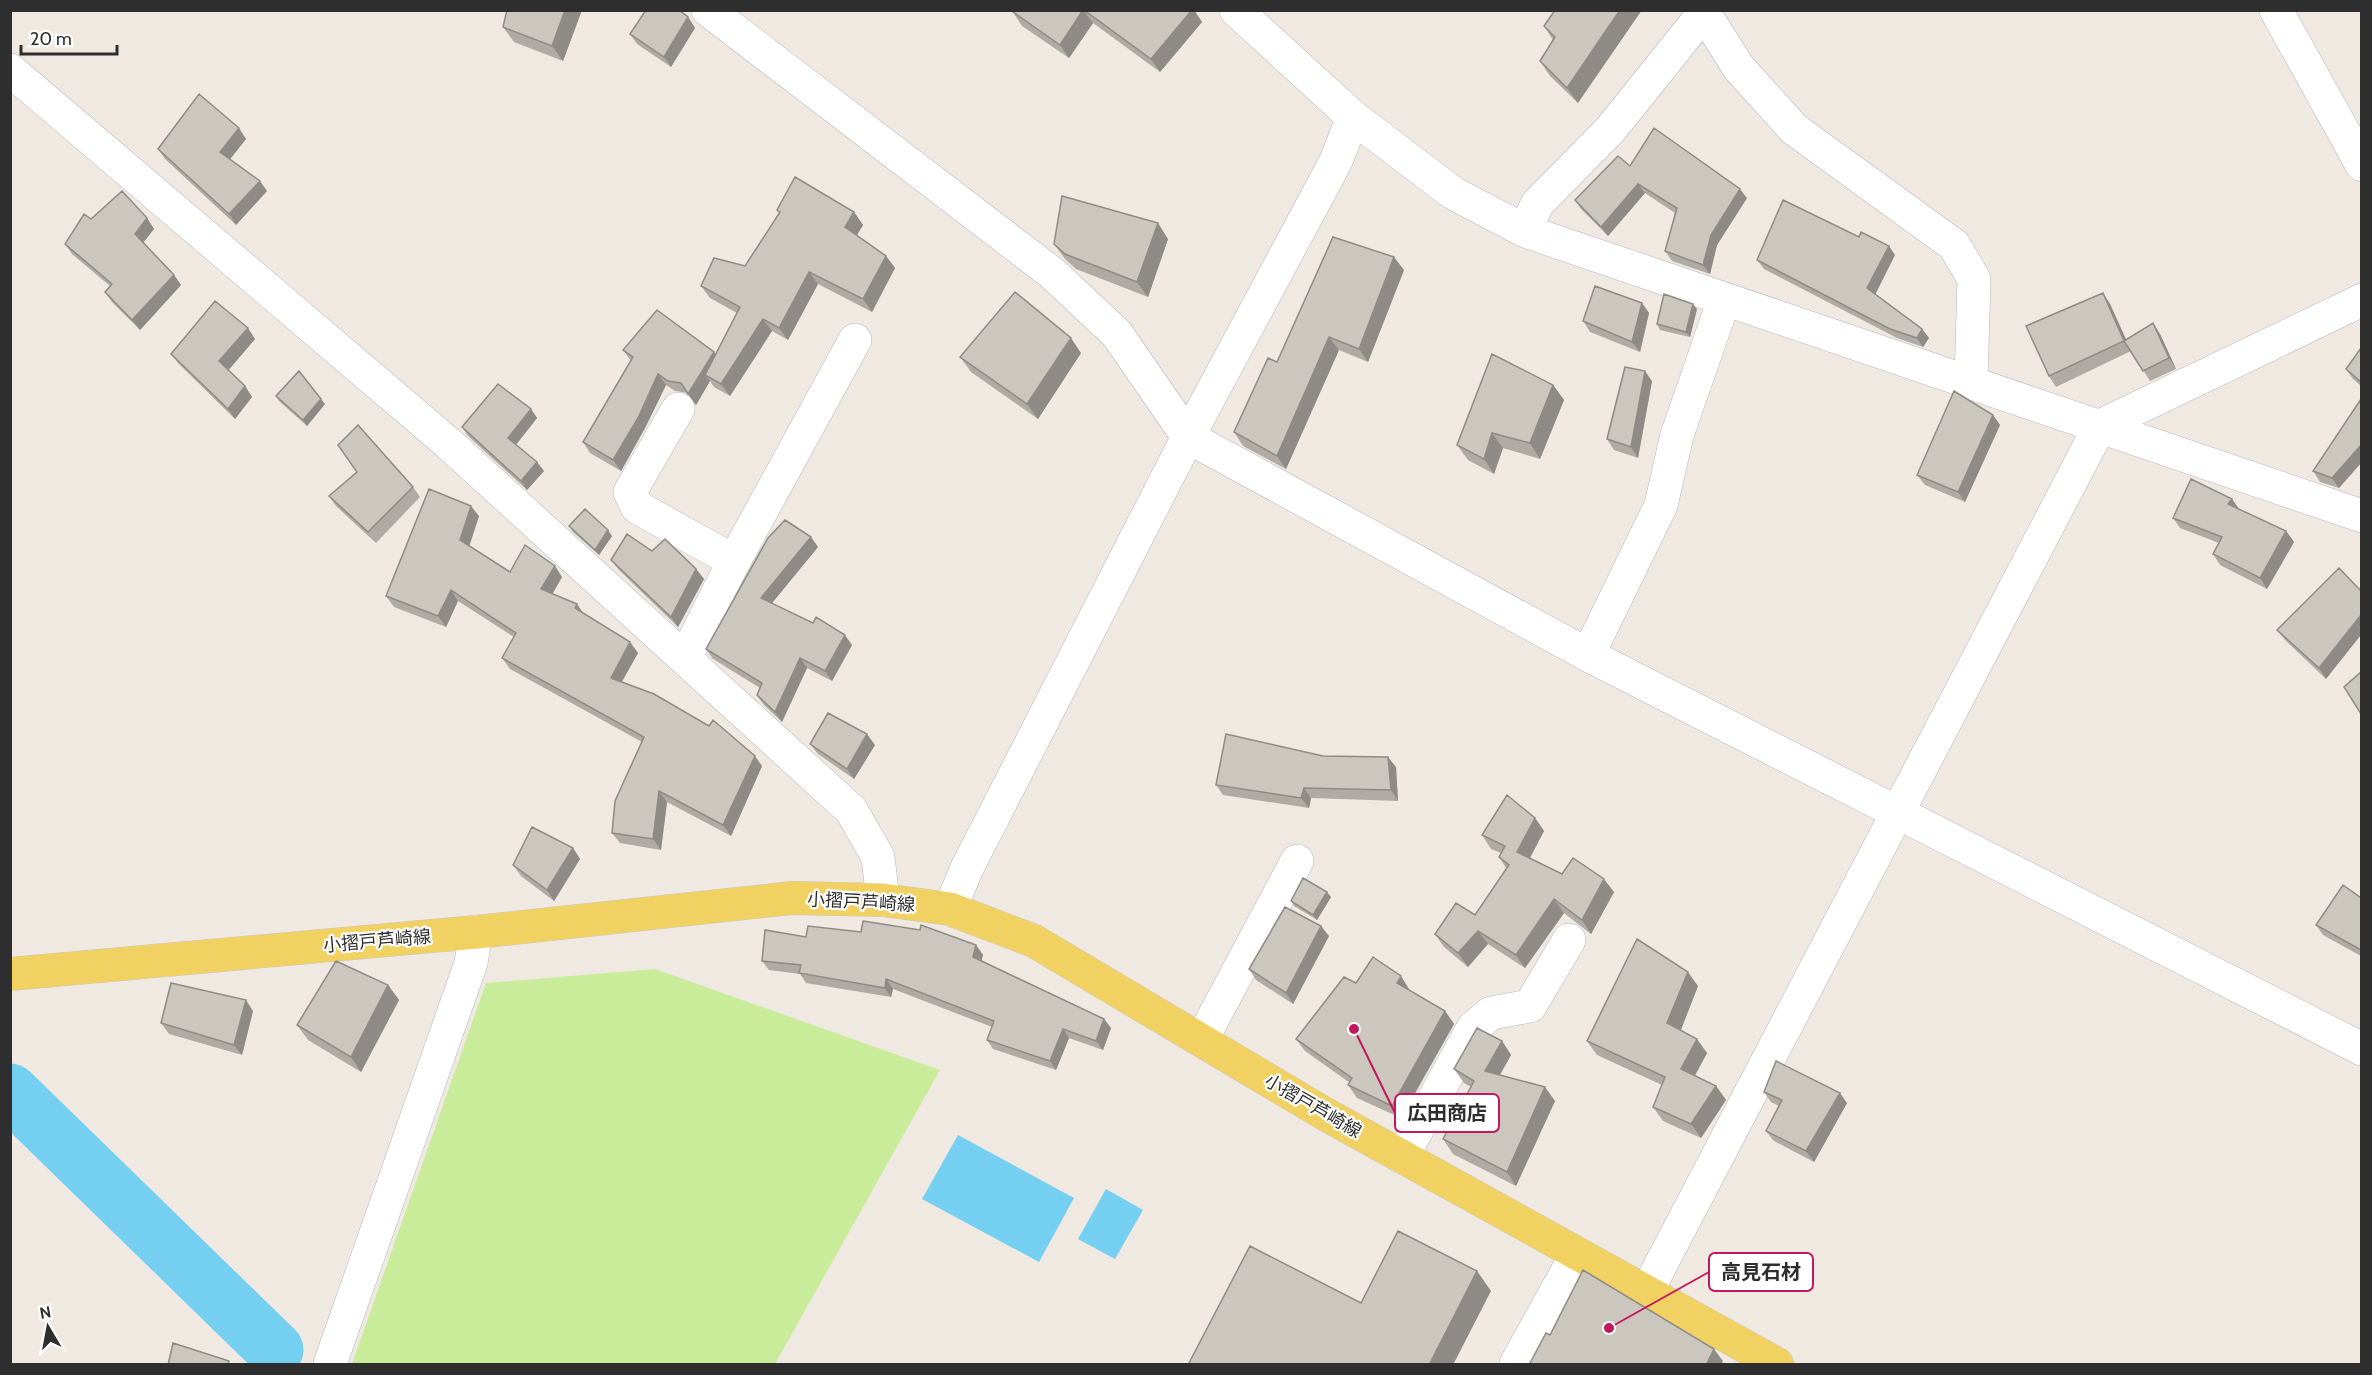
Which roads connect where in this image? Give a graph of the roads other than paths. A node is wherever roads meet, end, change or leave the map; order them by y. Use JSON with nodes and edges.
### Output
{"nodes":[{"id":1,"x":708,"y":10,"type":"edge"},
{"id":2,"x":1236,"y":10,"type":"edge"},
{"id":3,"x":2276,"y":10,"type":"edge"},
{"id":4,"x":1704,"y":11,"type":"edge"},
{"id":5,"x":10,"y":70,"type":"edge"},
{"id":6,"x":1353,"y":117,"type":"junction"},
{"id":7,"x":2361,"y":165,"type":"edge"},
{"id":8,"x":1525,"y":231,"type":"junction"},
{"id":9,"x":1724,"y":300,"type":"junction"},
{"id":10,"x":2361,"y":300,"type":"edge"},
{"id":11,"x":855,"y":340,"type":"dead end"},
{"id":12,"x":1971,"y":381,"type":"junction"},
{"id":13,"x":678,"y":409,"type":"dead end"},
{"id":14,"x":2100,"y":426,"type":"junction"},
{"id":15,"x":1188,"y":437,"type":"junction"},
{"id":16,"x":2361,"y":516,"type":"edge"},
{"id":17,"x":734,"y":561,"type":"junction"},
{"id":18,"x":1587,"y":654,"type":"junction"},
{"id":19,"x":685,"y":658,"type":"junction"},
{"id":20,"x":1896,"y":813,"type":"junction"},
{"id":21,"x":1297,"y":861,"type":"dead end"},
{"id":22,"x":883,"y":900,"type":"junction"},
{"id":23,"x":950,"y":909,"type":"junction"},
{"id":24,"x":476,"y":932,"type":"junction"},
{"id":25,"x":1569,"y":940,"type":"dead end"},
{"id":26,"x":10,"y":974,"type":"edge"},
{"id":27,"x":1202,"y":1039,"type":"junction"},
{"id":28,"x":2361,"y":1049,"type":"edge"},
{"id":29,"x":1402,"y":1157,"type":"junction"},
{"id":30,"x":1577,"y":1254,"type":"junction"},
{"id":31,"x":1647,"y":1291,"type":"junction"},
{"id":32,"x":330,"y":1365,"type":"edge"},
{"id":33,"x":1516,"y":1365,"type":"edge"},
{"id":34,"x":1777,"y":1365,"type":"edge"}],
"edges":[{"from":1,"to":15,"type":"street"},
{"from":2,"to":6,"type":"street"},
{"from":3,"to":7,"type":"street"},
{"from":4,"to":8,"type":"street"},
{"from":4,"to":12,"type":"street"},
{"from":5,"to":19,"type":"street"},
{"from":6,"to":8,"type":"street"},
{"from":6,"to":15,"type":"street"},
{"from":8,"to":9,"type":"street"},
{"from":9,"to":12,"type":"street"},
{"from":9,"to":18,"type":"street"},
{"from":10,"to":14,"type":"street"},
{"from":11,"to":17,"type":"street"},
{"from":12,"to":14,"type":"street"},
{"from":13,"to":17,"type":"street"},
{"from":14,"to":16,"type":"street"},
{"from":14,"to":20,"type":"street"},
{"from":15,"to":18,"type":"street"},
{"from":15,"to":23,"type":"street"},
{"from":17,"to":19,"type":"street"},
{"from":18,"to":20,"type":"street"},
{"from":19,"to":22,"type":"street"},
{"from":20,"to":28,"type":"street"},
{"from":20,"to":31,"type":"street"},
{"from":21,"to":27,"type":"street"},
{"from":22,"to":23,"type":"main road","name":"小摺戸芦崎線"},
{"from":22,"to":24,"type":"main road","name":"小摺戸芦崎線"},
{"from":23,"to":27,"type":"main road","name":"小摺戸芦崎線"},
{"from":24,"to":26,"type":"main road","name":"小摺戸芦崎線"},
{"from":24,"to":32,"type":"street"},
{"from":25,"to":29,"type":"street"},
{"from":27,"to":29,"type":"main road","name":"小摺戸芦崎線"},
{"from":29,"to":30,"type":"main road","name":"小摺戸芦崎線"},
{"from":30,"to":31,"type":"main road","name":"小摺戸芦崎線"},
{"from":30,"to":33,"type":"street"},
{"from":31,"to":34,"type":"main road","name":"小摺戸芦崎線"}]}
